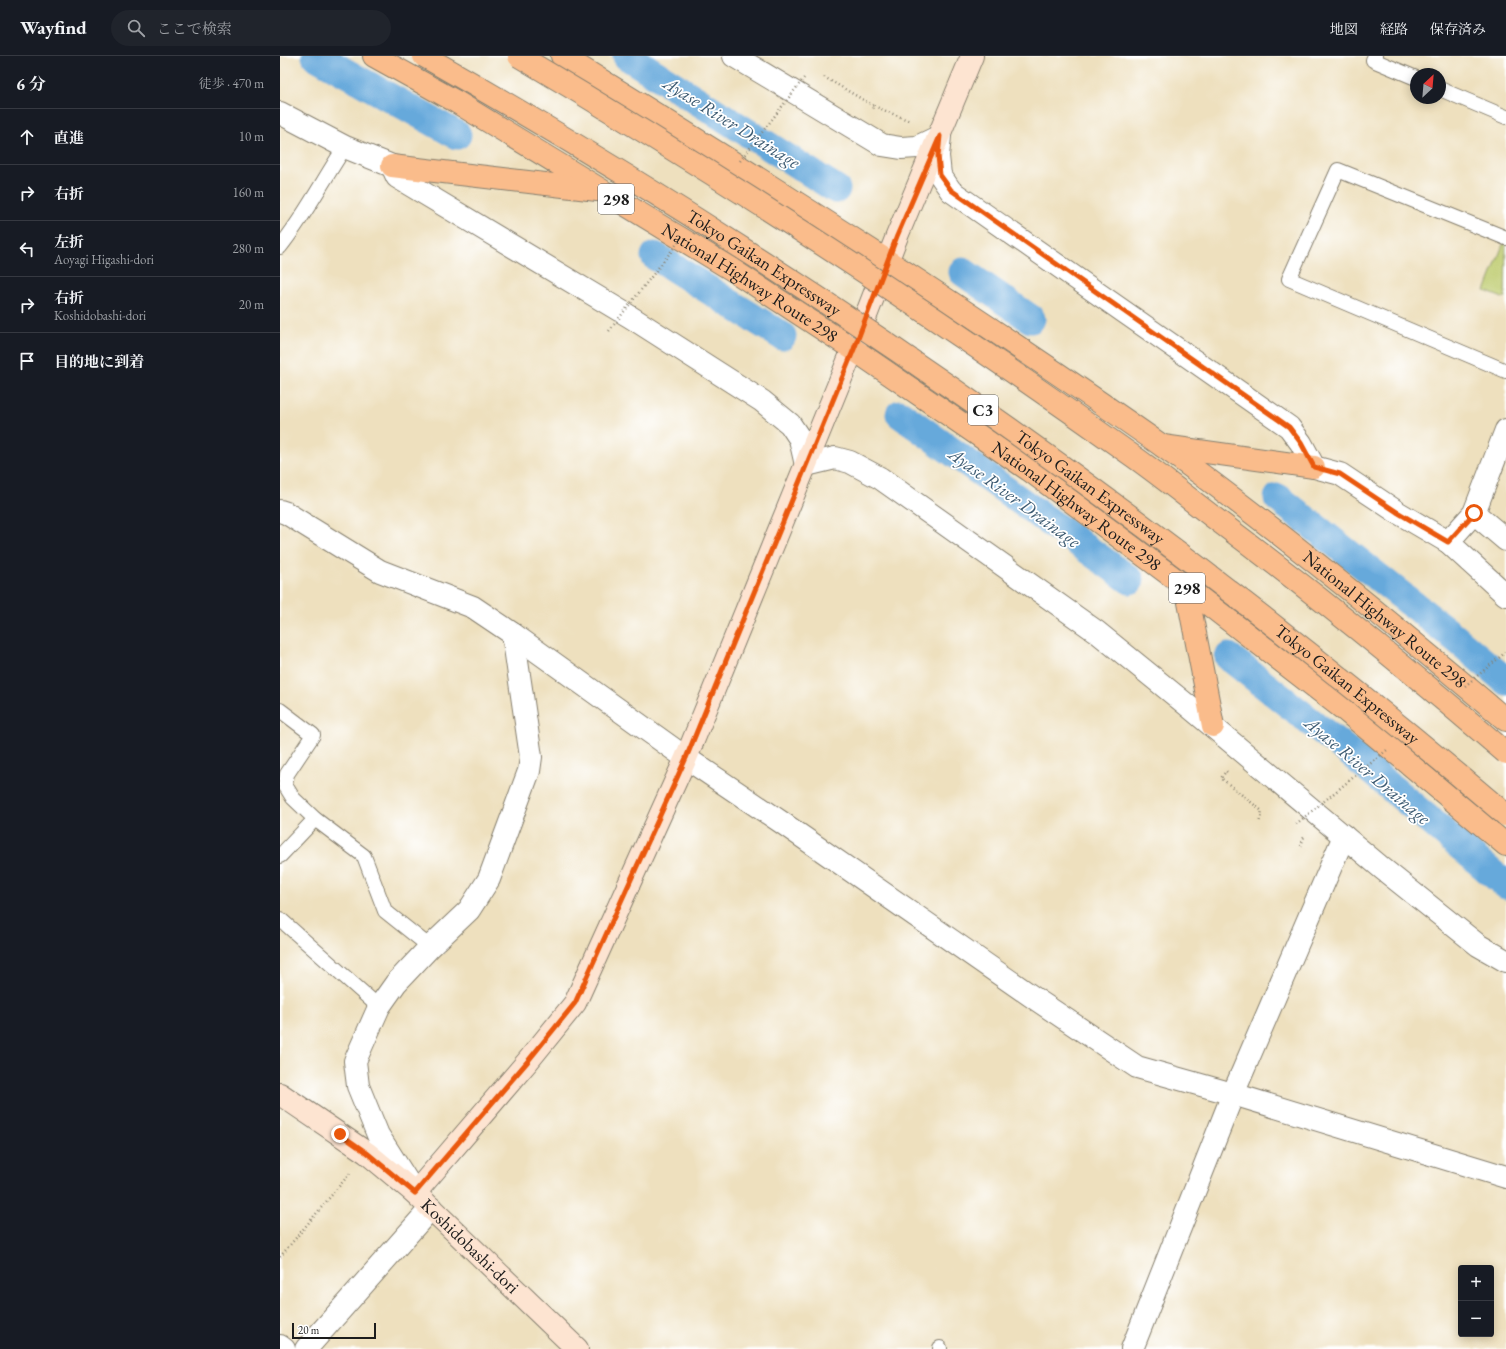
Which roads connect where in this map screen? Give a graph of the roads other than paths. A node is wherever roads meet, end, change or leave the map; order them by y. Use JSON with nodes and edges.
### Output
{"nodes":[{"id":1,"x":374,"y":56,"type":"edge"},
{"id":2,"x":424,"y":56,"type":"edge"},
{"id":3,"x":519,"y":56,"type":"edge"},
{"id":4,"x":562,"y":56,"type":"edge"},
{"id":5,"x":734,"y":56,"type":"edge"},
{"id":6,"x":972,"y":56,"type":"edge"},
{"id":7,"x":1375,"y":56,"type":"edge"},
{"id":8,"x":1410,"y":75,"type":"edge"},
{"id":9,"x":1446,"y":91,"type":"edge"},
{"id":10,"x":280,"y":113,"type":"edge"},
{"id":11,"x":1506,"y":117,"type":"edge"},
{"id":12,"x":940,"y":136,"type":"junction"},
{"id":13,"x":345,"y":147,"type":"junction"},
{"id":14,"x":392,"y":166,"type":"junction"},
{"id":15,"x":604,"y":191,"type":"junction"},
{"id":16,"x":1506,"y":238,"type":"edge"},
{"id":17,"x":280,"y":246,"type":"edge"},
{"id":18,"x":887,"y":261,"type":"junction"},
{"id":19,"x":854,"y":349,"type":"junction"},
{"id":20,"x":1506,"y":371,"type":"edge"},
{"id":21,"x":1506,"y":430,"type":"edge"},
{"id":22,"x":1162,"y":446,"type":"junction"},
{"id":23,"x":806,"y":465,"type":"junction"},
{"id":24,"x":1314,"y":467,"type":"junction"},
{"id":25,"x":280,"y":511,"type":"edge"},
{"id":26,"x":1474,"y":513,"type":"junction"},
{"id":27,"x":1506,"y":540,"type":"edge"},
{"id":28,"x":1448,"y":542,"type":"junction"},
{"id":29,"x":1186,"y":587,"type":"junction"},
{"id":30,"x":1506,"y":595,"type":"edge"},
{"id":31,"x":513,"y":634,"type":"junction"},
{"id":32,"x":280,"y":710,"type":"edge"},
{"id":33,"x":1506,"y":720,"type":"edge"},
{"id":34,"x":1212,"y":726,"type":"junction"},
{"id":35,"x":1506,"y":752,"type":"edge"},
{"id":36,"x":686,"y":758,"type":"junction"},
{"id":37,"x":1506,"y":815,"type":"edge"},
{"id":38,"x":315,"y":819,"type":"junction"},
{"id":39,"x":1344,"y":836,"type":"junction"},
{"id":40,"x":1506,"y":845,"type":"edge"},
{"id":41,"x":280,"y":856,"type":"edge"},
{"id":42,"x":280,"y":919,"type":"edge"},
{"id":43,"x":430,"y":947,"type":"junction"},
{"id":44,"x":1506,"y":961,"type":"edge"},
{"id":45,"x":379,"y":1007,"type":"junction"},
{"id":46,"x":280,"y":1094,"type":"edge"},
{"id":47,"x":1233,"y":1094,"type":"junction"},
{"id":48,"x":1506,"y":1177,"type":"edge"},
{"id":49,"x":415,"y":1193,"type":"junction"},
{"id":50,"x":431,"y":1208,"type":"junction"},
{"id":51,"x":280,"y":1346,"type":"edge"},
{"id":52,"x":568,"y":1346,"type":"edge"},
{"id":53,"x":284,"y":1349,"type":"edge"},
{"id":54,"x":306,"y":1349,"type":"edge"},
{"id":55,"x":1132,"y":1349,"type":"edge"}],
"edges":[{"from":1,"to":15,"type":"highway","name":"National Highway Route 298","number":"298"},
{"from":2,"to":37,"type":"highway","name":"Tokyo Gaikan Expressway","number":"C3","bridge":true},
{"from":3,"to":35,"type":"highway","bridge":true},
{"from":4,"to":18,"type":"highway","name":"National Highway Route 298"},
{"from":5,"to":12,"type":"street"},
{"from":6,"to":12,"type":"street"},
{"from":7,"to":8,"type":"lane"},
{"from":9,"to":11,"type":"lane"},
{"from":10,"to":13,"type":"street"},
{"from":12,"to":18,"type":"street"},
{"from":12,"to":24,"type":"street"},
{"from":13,"to":14,"type":"street"},
{"from":13,"to":17,"type":"lane"},
{"from":14,"to":15,"type":"highway"},
{"from":14,"to":23,"type":"street"},
{"from":15,"to":19,"type":"highway","name":"National Highway Route 298","number":"298"},
{"from":16,"to":20,"type":"lane"},
{"from":18,"to":19,"type":"street"},
{"from":18,"to":22,"type":"highway","name":"National Highway Route 298"},
{"from":19,"to":23,"type":"street"},
{"from":19,"to":29,"type":"highway","name":"National Highway Route 298","number":"298"},
{"from":21,"to":26,"type":"street"},
{"from":22,"to":24,"type":"highway"},
{"from":22,"to":33,"type":"highway","name":"National Highway Route 298"},
{"from":23,"to":34,"type":"street"},
{"from":23,"to":36,"type":"street"},
{"from":24,"to":28,"type":"street"},
{"from":25,"to":31,"type":"street"},
{"from":26,"to":27,"type":"street"},
{"from":26,"to":28,"type":"street"},
{"from":28,"to":30,"type":"street"},
{"from":29,"to":34,"type":"highway"},
{"from":29,"to":40,"type":"highway","name":"National Highway Route 298","number":"298"},
{"from":31,"to":36,"type":"street"},
{"from":31,"to":43,"type":"street"},
{"from":32,"to":38,"type":"lane"},
{"from":34,"to":39,"type":"street"},
{"from":36,"to":47,"type":"street"},
{"from":36,"to":49,"type":"street"},
{"from":38,"to":41,"type":"lane"},
{"from":38,"to":43,"type":"lane"},
{"from":39,"to":44,"type":"street"},
{"from":39,"to":47,"type":"street"},
{"from":42,"to":45,"type":"lane"},
{"from":43,"to":45,"type":"street"},
{"from":45,"to":49,"type":"street"},
{"from":46,"to":49,"type":"street","name":"Koshidobashi-dori"},
{"from":47,"to":48,"type":"street"},
{"from":47,"to":55,"type":"street"},
{"from":49,"to":50,"type":"street","name":"Koshidobashi-dori"},
{"from":50,"to":52,"type":"street","name":"Koshidobashi-dori"},
{"from":50,"to":54,"type":"street"},
{"from":51,"to":53,"type":"street"}]}
